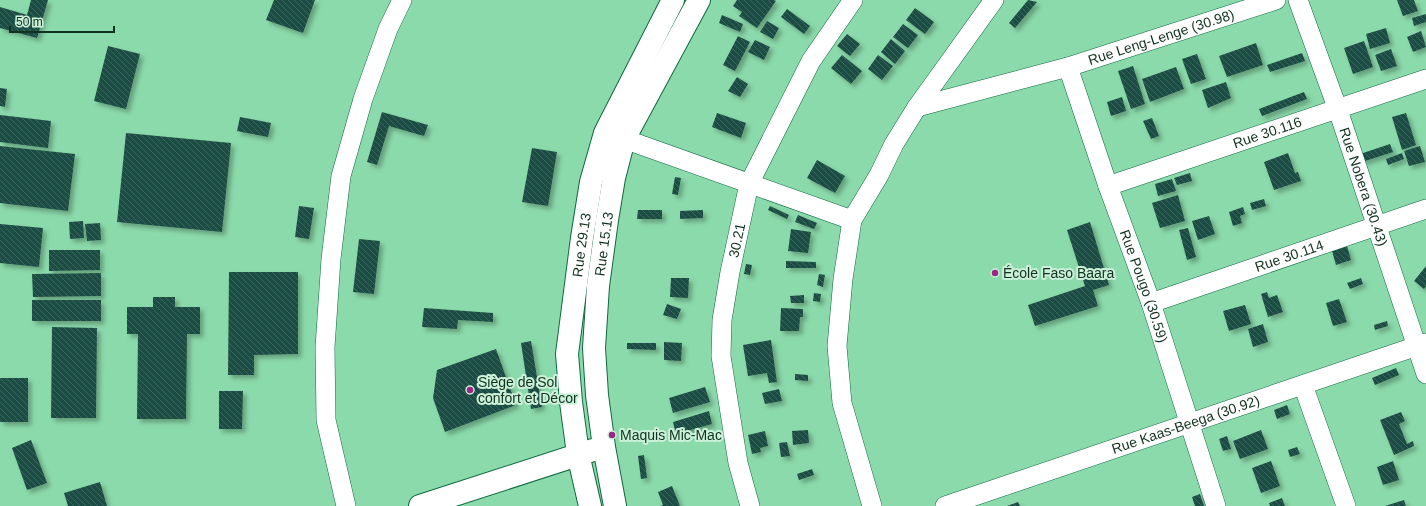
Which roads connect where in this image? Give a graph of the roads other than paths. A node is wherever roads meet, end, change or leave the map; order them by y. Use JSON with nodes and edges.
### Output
{"nodes":[{"id":1,"x":402,"y":0,"type":"edge"},
{"id":2,"x":673,"y":0,"type":"edge"},
{"id":3,"x":699,"y":0,"type":"edge"},
{"id":4,"x":853,"y":0,"type":"edge"},
{"id":5,"x":994,"y":0,"type":"edge"},
{"id":6,"x":1276,"y":0,"type":"edge"},
{"id":7,"x":1298,"y":0,"type":"edge"},
{"id":8,"x":1068,"y":67,"type":"junction"},
{"id":9,"x":1426,"y":79,"type":"edge"},
{"id":10,"x":917,"y":107,"type":"junction"},
{"id":11,"x":1338,"y":110,"type":"junction"},
{"id":12,"x":624,"y":139,"type":"junction"},
{"id":13,"x":749,"y":184,"type":"junction"},
{"id":14,"x":1108,"y":186,"type":"junction"},
{"id":15,"x":1426,"y":209,"type":"edge"},
{"id":16,"x":852,"y":220,"type":"junction"},
{"id":17,"x":1376,"y":225,"type":"junction"},
{"id":18,"x":1151,"y":303,"type":"junction"},
{"id":19,"x":1421,"y":344,"type":"edge"},
{"id":20,"x":1426,"y":374,"type":"edge"},
{"id":21,"x":1303,"y":385,"type":"junction"},
{"id":22,"x":1189,"y":424,"type":"junction"},
{"id":23,"x":604,"y":447,"type":"junction"},
{"id":24,"x":578,"y":454,"type":"junction"},
{"id":25,"x":346,"y":506,"type":"edge"},
{"id":26,"x":420,"y":506,"type":"edge"},
{"id":27,"x":590,"y":506,"type":"edge"},
{"id":28,"x":615,"y":506,"type":"edge"},
{"id":29,"x":750,"y":506,"type":"edge"},
{"id":30,"x":872,"y":506,"type":"edge"},
{"id":31,"x":945,"y":506,"type":"edge"},
{"id":32,"x":1216,"y":506,"type":"edge"},
{"id":33,"x":1346,"y":506,"type":"edge"}],
"edges":[{"from":1,"to":25,"type":"street"},
{"from":2,"to":24,"type":"main road","name":"Rue 29.13"},
{"from":3,"to":12,"type":"main road","name":"Rue 15.13"},
{"from":4,"to":13,"type":"street","name":"30.21","number":"30.21"},
{"from":5,"to":10,"type":"street"},
{"from":6,"to":8,"type":"street","name":"Rue Leng-Lenge (30.98)"},
{"from":7,"to":11,"type":"street","name":"Rue Nobera (30.43)"},
{"from":8,"to":10,"type":"street","name":"Rue Leng-Lenge (30.98)"},
{"from":8,"to":14,"type":"street","name":"Rue Pougo (30.59)"},
{"from":9,"to":11,"type":"street","name":"Rue 30.116"},
{"from":10,"to":16,"type":"street"},
{"from":11,"to":14,"type":"street","name":"Rue 30.116"},
{"from":11,"to":17,"type":"street","name":"Rue Nobera (30.43)"},
{"from":12,"to":13,"type":"street"},
{"from":12,"to":23,"type":"main road","name":"Rue 15.13"},
{"from":13,"to":16,"type":"street"},
{"from":13,"to":29,"type":"street","name":"30.21","number":"30.21"},
{"from":14,"to":18,"type":"street","name":"Rue Pougo (30.59)"},
{"from":15,"to":17,"type":"street","name":"Rue 30.114"},
{"from":16,"to":30,"type":"street"},
{"from":17,"to":18,"type":"street","name":"Rue 30.114"},
{"from":17,"to":19,"type":"street","name":"Rue Nobera (30.43)"},
{"from":18,"to":22,"type":"street","name":"Rue Pougo (30.59)"},
{"from":19,"to":20,"type":"street","name":"Rue Nobera (30.43)"},
{"from":19,"to":21,"type":"street","name":"Rue Kaas-Beega (30.92)"},
{"from":21,"to":22,"type":"street","name":"Rue Kaas-Beega (30.92)"},
{"from":21,"to":33,"type":"street"},
{"from":22,"to":31,"type":"street","name":"Rue Kaas-Beega (30.92)"},
{"from":22,"to":32,"type":"street","name":"Rue Pougo (30.59)"},
{"from":23,"to":24,"type":"main road"},
{"from":23,"to":28,"type":"main road","name":"Rue 15.13"},
{"from":24,"to":26,"type":"main road"},
{"from":24,"to":27,"type":"main road","name":"Rue 29.13"}]}
